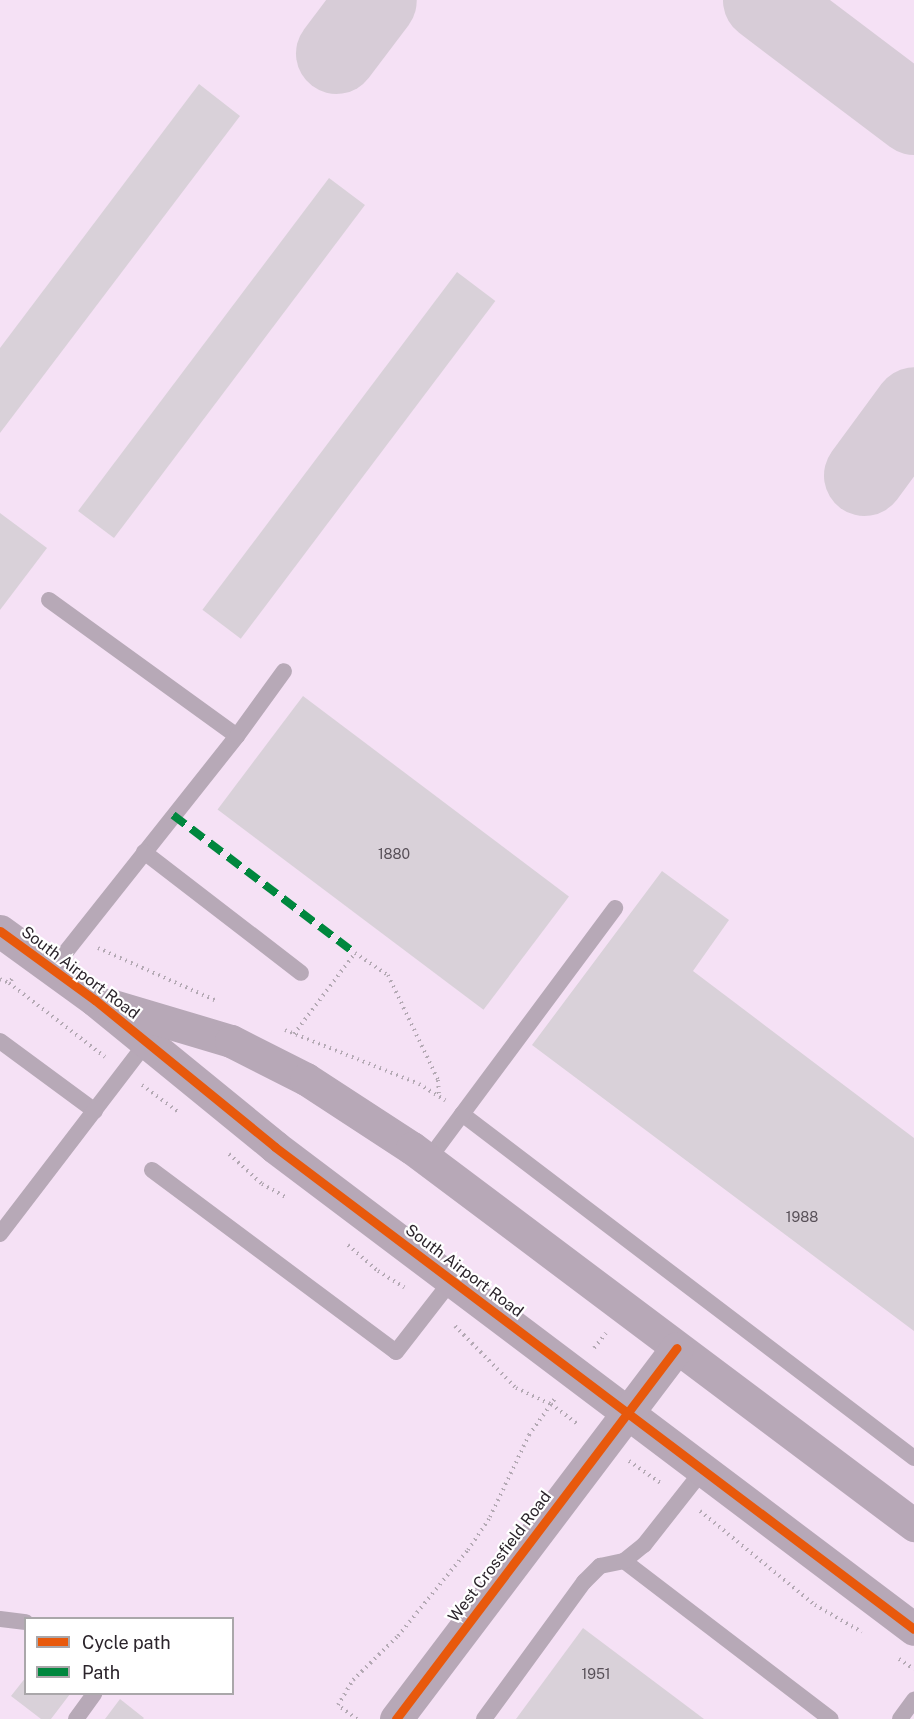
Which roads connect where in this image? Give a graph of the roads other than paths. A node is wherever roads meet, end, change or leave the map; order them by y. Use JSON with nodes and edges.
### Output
{"nodes":[{"id":1,"x":49,"y":600,"type":"dead end"},
{"id":2,"x":284,"y":671,"type":"dead end"},
{"id":3,"x":237,"y":736,"type":"junction"},
{"id":4,"x":144,"y":852,"type":"junction"},
{"id":5,"x":615,"y":908,"type":"dead end"},
{"id":6,"x":0,"y":931,"type":"edge"},
{"id":7,"x":52,"y":969,"type":"junction"},
{"id":8,"x":301,"y":973,"type":"dead end"},
{"id":9,"x":95,"y":1000,"type":"junction"},
{"id":10,"x":0,"y":1041,"type":"edge"},
{"id":11,"x":147,"y":1042,"type":"junction"},
{"id":12,"x":95,"y":1111,"type":"junction"},
{"id":13,"x":462,"y":1114,"type":"junction"},
{"id":14,"x":428,"y":1160,"type":"junction"},
{"id":15,"x":152,"y":1170,"type":"dead end"},
{"id":16,"x":0,"y":1234,"type":"edge"},
{"id":17,"x":452,"y":1280,"type":"junction"},
{"id":18,"x":676,"y":1348,"type":"junction"},
{"id":19,"x":627,"y":1413,"type":"junction"},
{"id":20,"x":914,"y":1458,"type":"edge"},
{"id":21,"x":703,"y":1470,"type":"junction"},
{"id":22,"x":914,"y":1525,"type":"edge"},
{"id":23,"x":624,"y":1561,"type":"junction"},
{"id":24,"x":0,"y":1619,"type":"edge"},
{"id":25,"x":24,"y":1622,"type":"edge"},
{"id":26,"x":914,"y":1629,"type":"edge"},
{"id":27,"x":93,"y":1695,"type":"edge"},
{"id":28,"x":914,"y":1700,"type":"edge"},
{"id":29,"x":76,"y":1719,"type":"edge"},
{"id":30,"x":396,"y":1719,"type":"edge"},
{"id":31,"x":484,"y":1719,"type":"edge"},
{"id":32,"x":831,"y":1719,"type":"edge"},
{"id":33,"x":900,"y":1719,"type":"edge"}],
"edges":[{"from":1,"to":3,"type":"lane"},
{"from":2,"to":3,"type":"lane"},
{"from":3,"to":4,"type":"lane"},
{"from":4,"to":7,"type":"lane"},
{"from":4,"to":8,"type":"lane"},
{"from":5,"to":13,"type":"lane"},
{"from":6,"to":7,"type":"street","name":"South Airport Road"},
{"from":7,"to":9,"type":"street","name":"South Airport Road"},
{"from":9,"to":11,"type":"street","name":"South Airport Road"},
{"from":9,"to":14,"type":"street","name":"South Airport Road"},
{"from":10,"to":12,"type":"lane"},
{"from":11,"to":12,"type":"lane"},
{"from":11,"to":17,"type":"street","name":"South Airport Road"},
{"from":12,"to":16,"type":"lane"},
{"from":13,"to":14,"type":"lane"},
{"from":13,"to":20,"type":"lane"},
{"from":14,"to":18,"type":"street","name":"South Airport Road"},
{"from":15,"to":17,"type":"lane"},
{"from":17,"to":19,"type":"street","name":"South Airport Road"},
{"from":18,"to":19,"type":"street","name":"West Crossfield Road"},
{"from":18,"to":22,"type":"street","name":"South Airport Road"},
{"from":19,"to":21,"type":"street","name":"South Airport Road"},
{"from":19,"to":30,"type":"street","name":"West Crossfield Road"},
{"from":21,"to":23,"type":"lane"},
{"from":21,"to":26,"type":"street","name":"South Airport Road"},
{"from":23,"to":31,"type":"lane"},
{"from":23,"to":32,"type":"lane"},
{"from":24,"to":25,"type":"lane"},
{"from":27,"to":29,"type":"lane"},
{"from":28,"to":33,"type":"lane"}]}
